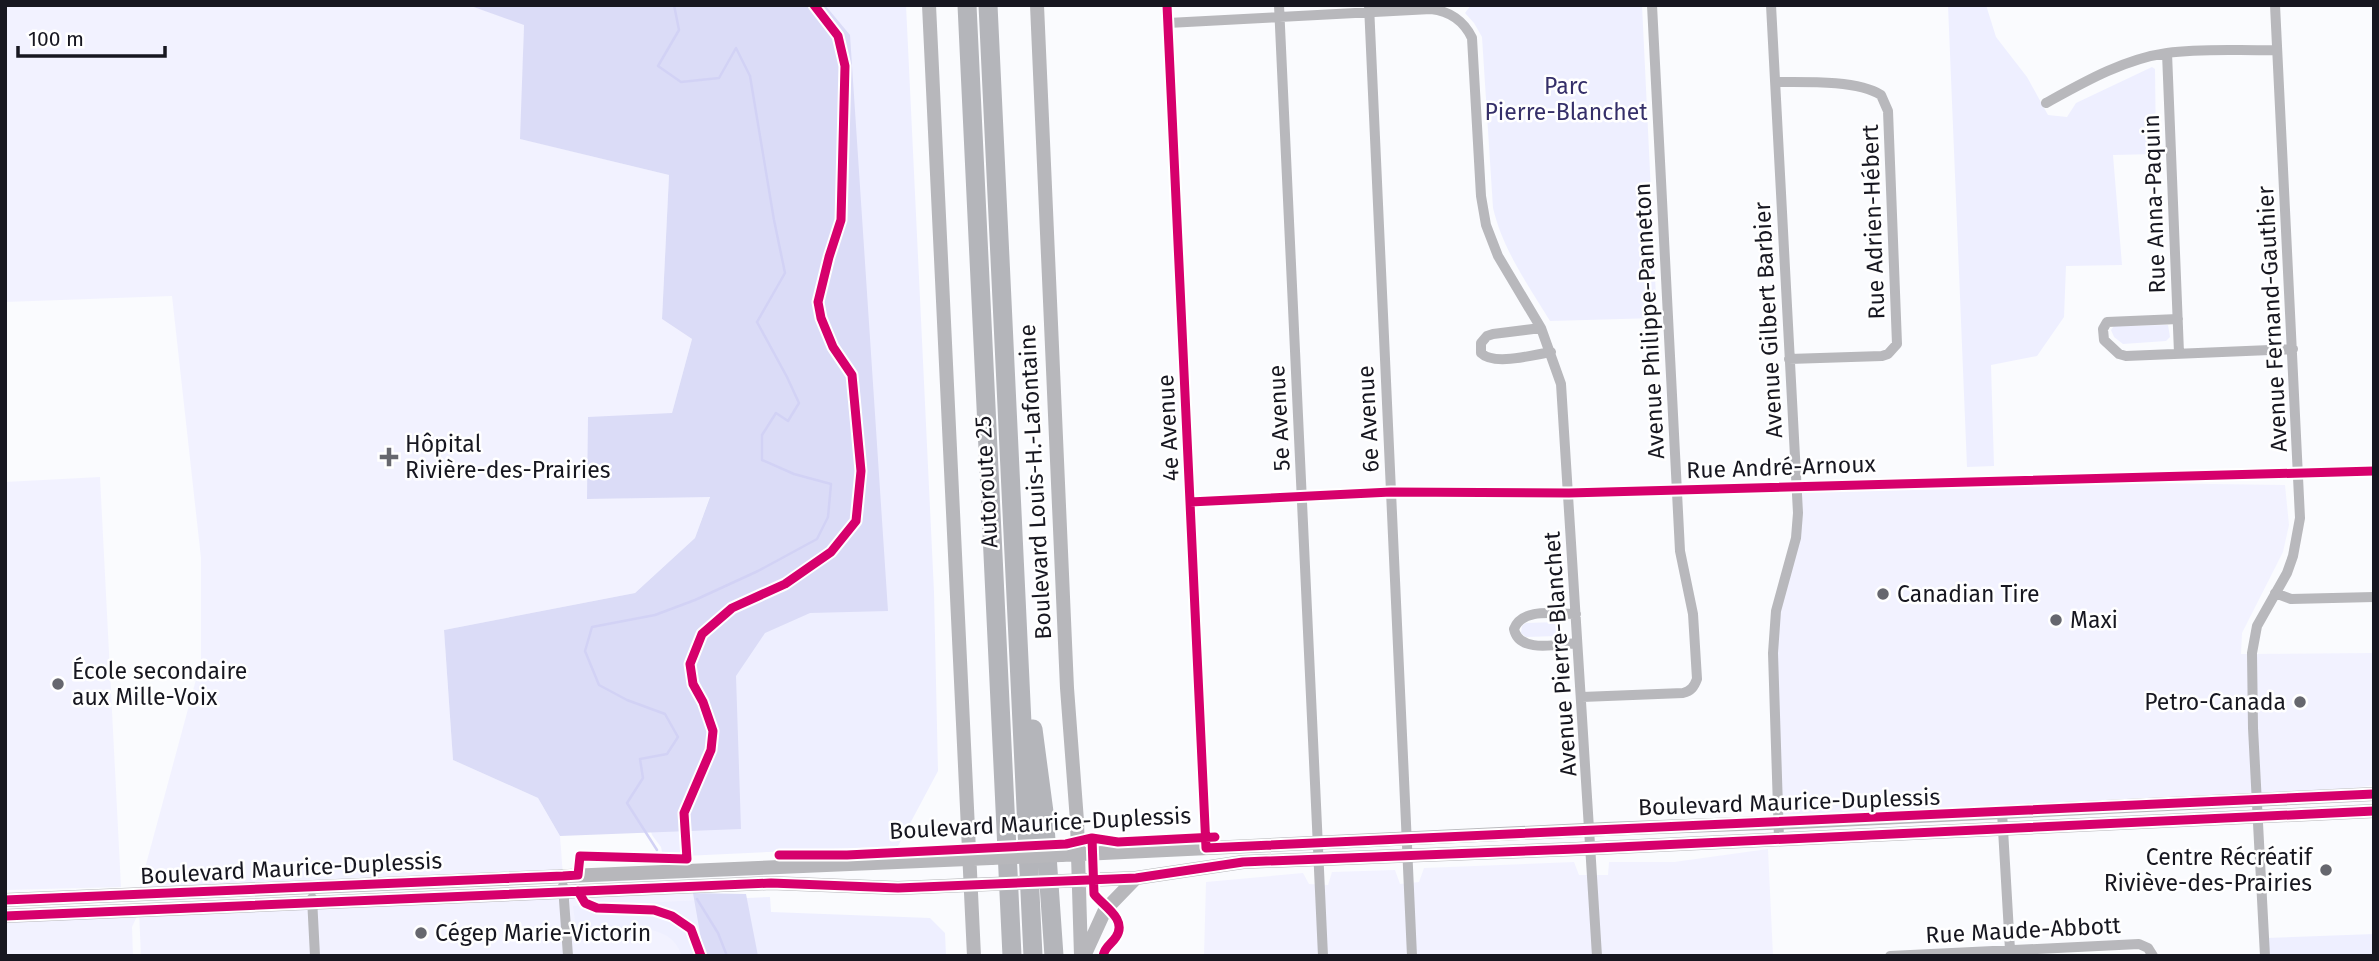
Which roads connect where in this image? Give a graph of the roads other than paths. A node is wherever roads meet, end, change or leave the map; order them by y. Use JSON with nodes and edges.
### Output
{"nodes":[{"id":1,"x":929,"y":5,"type":"edge"},
{"id":2,"x":967,"y":5,"type":"edge"},
{"id":3,"x":988,"y":5,"type":"edge"},
{"id":4,"x":1037,"y":5,"type":"edge"},
{"id":5,"x":1167,"y":5,"type":"edge"},
{"id":6,"x":1279,"y":5,"type":"edge"},
{"id":7,"x":1652,"y":5,"type":"edge"},
{"id":8,"x":1771,"y":5,"type":"edge"},
{"id":9,"x":2275,"y":5,"type":"edge"},
{"id":10,"x":1369,"y":9,"type":"edge"},
{"id":11,"x":1280,"y":17,"type":"junction"},
{"id":12,"x":1168,"y":23,"type":"junction"},
{"id":13,"x":2277,"y":50,"type":"junction"},
{"id":14,"x":2167,"y":53,"type":"junction"},
{"id":15,"x":1776,"y":82,"type":"junction"},
{"id":16,"x":2046,"y":103,"type":"dead end"},
{"id":17,"x":2178,"y":319,"type":"junction"},
{"id":18,"x":1541,"y":328,"type":"junction"},
{"id":19,"x":2293,"y":349,"type":"junction"},
{"id":20,"x":1551,"y":352,"type":"junction"},
{"id":21,"x":2179,"y":353,"type":"junction"},
{"id":22,"x":1789,"y":359,"type":"junction"},
{"id":23,"x":2374,"y":471,"type":"edge"},
{"id":24,"x":2299,"y":474,"type":"junction"},
{"id":25,"x":1796,"y":485,"type":"junction"},
{"id":26,"x":1677,"y":490,"type":"junction"},
{"id":27,"x":1391,"y":492,"type":"junction"},
{"id":28,"x":1569,"y":493,"type":"junction"},
{"id":29,"x":1301,"y":496,"type":"junction"},
{"id":30,"x":1190,"y":502,"type":"junction"},
{"id":31,"x":2275,"y":593,"type":"junction"},
{"id":32,"x":2374,"y":597,"type":"edge"},
{"id":33,"x":1576,"y":614,"type":"junction"},
{"id":34,"x":1577,"y":643,"type":"junction"},
{"id":35,"x":1018,"y":649,"type":"junction"},
{"id":36,"x":1582,"y":697,"type":"junction"},
{"id":37,"x":2374,"y":794,"type":"edge"},
{"id":38,"x":2257,"y":801,"type":"junction"},
{"id":39,"x":2374,"y":811,"type":"edge"},
{"id":40,"x":2002,"y":813,"type":"junction"},
{"id":41,"x":2258,"y":817,"type":"junction"},
{"id":42,"x":1779,"y":823,"type":"junction"},
{"id":43,"x":2003,"y":829,"type":"junction"},
{"id":44,"x":1590,"y":830,"type":"junction"},
{"id":45,"x":1406,"y":839,"type":"junction"},
{"id":46,"x":1779,"y":839,"type":"junction"},
{"id":47,"x":1318,"y":842,"type":"junction"},
{"id":48,"x":1591,"y":847,"type":"junction"},
{"id":49,"x":1206,"y":848,"type":"junction"},
{"id":50,"x":1078,"y":854,"type":"junction"},
{"id":51,"x":1407,"y":855,"type":"junction"},
{"id":52,"x":969,"y":859,"type":"junction"},
{"id":53,"x":1319,"y":859,"type":"junction"},
{"id":54,"x":563,"y":876,"type":"junction"},
{"id":55,"x":1136,"y":878,"type":"junction"},
{"id":56,"x":1079,"y":880,"type":"junction"},
{"id":57,"x":970,"y":885,"type":"junction"},
{"id":58,"x":312,"y":887,"type":"junction"},
{"id":59,"x":564,"y":892,"type":"junction"},
{"id":60,"x":5,"y":900,"type":"edge"},
{"id":61,"x":313,"y":903,"type":"junction"},
{"id":62,"x":5,"y":916,"type":"edge"},
{"id":63,"x":2010,"y":950,"type":"junction"},
{"id":64,"x":2052,"y":953,"type":"edge"},
{"id":65,"x":1947,"y":955,"type":"edge"},
{"id":66,"x":315,"y":956,"type":"edge"},
{"id":67,"x":568,"y":956,"type":"edge"},
{"id":68,"x":974,"y":956,"type":"edge"},
{"id":69,"x":1012,"y":956,"type":"edge"},
{"id":70,"x":1033,"y":956,"type":"edge"},
{"id":71,"x":1054,"y":956,"type":"edge"},
{"id":72,"x":1083,"y":956,"type":"edge"},
{"id":73,"x":1323,"y":956,"type":"edge"},
{"id":74,"x":1412,"y":956,"type":"edge"},
{"id":75,"x":1597,"y":956,"type":"edge"},
{"id":76,"x":1890,"y":956,"type":"edge"},
{"id":77,"x":2153,"y":956,"type":"edge"},
{"id":78,"x":2265,"y":956,"type":"edge"}],
"edges":[{"from":1,"to":52,"type":"street"},
{"from":2,"to":69,"type":"highway","name":"Autoroute 25"},
{"from":3,"to":35,"type":"highway","name":"Autoroute 25"},
{"from":4,"to":50,"type":"street","name":"Boulevard Louis-H.-Lafontaine"},
{"from":5,"to":12,"type":"street","name":"4e Avenue"},
{"from":6,"to":11,"type":"street","name":"5e Avenue"},
{"from":7,"to":26,"type":"street","name":"Avenue Philippe-Panneton"},
{"from":8,"to":15,"type":"street","name":"Avenue Gilbert Barbier"},
{"from":9,"to":13,"type":"street","name":"Avenue Fernand-Gauthier"},
{"from":10,"to":11,"type":"street"},
{"from":10,"to":18,"type":"street","name":"Avenue Pierre-Blanchet"},
{"from":10,"to":27,"type":"street","name":"6e Avenue"},
{"from":11,"to":12,"type":"street"},
{"from":11,"to":29,"type":"street","name":"5e Avenue"},
{"from":12,"to":30,"type":"street","name":"4e Avenue"},
{"from":13,"to":14,"type":"street"},
{"from":13,"to":19,"type":"street","name":"Avenue Fernand-Gauthier"},
{"from":14,"to":16,"type":"street"},
{"from":14,"to":17,"type":"street","name":"Rue Anna-Paquin"},
{"from":15,"to":22,"type":"street","name":"Avenue Gilbert Barbier"},
{"from":15,"to":22,"type":"street","name":"Rue Adrien-Hébert"},
{"from":17,"to":21,"type":"street","name":"Rue Anna-Paquin"},
{"from":17,"to":21,"type":"street"},
{"from":18,"to":20,"type":"street","name":"Avenue Pierre-Blanchet"},
{"from":18,"to":20,"type":"street"},
{"from":19,"to":21,"type":"street"},
{"from":19,"to":24,"type":"street","name":"Avenue Fernand-Gauthier"},
{"from":20,"to":28,"type":"street","name":"Avenue Pierre-Blanchet"},
{"from":22,"to":25,"type":"street","name":"Avenue Gilbert Barbier"},
{"from":23,"to":24,"type":"street","name":"Rue André-Arnoux"},
{"from":24,"to":25,"type":"street","name":"Rue André-Arnoux"},
{"from":24,"to":31,"type":"street","name":"Avenue Fernand-Gauthier"},
{"from":25,"to":26,"type":"street","name":"Rue André-Arnoux"},
{"from":25,"to":42,"type":"street","name":"Avenue Gilbert Barbier"},
{"from":26,"to":28,"type":"street","name":"Rue André-Arnoux"},
{"from":26,"to":36,"type":"street","name":"Avenue Philippe-Panneton"},
{"from":27,"to":28,"type":"street","name":"Rue André-Arnoux"},
{"from":27,"to":29,"type":"street","name":"Rue André-Arnoux"},
{"from":27,"to":45,"type":"street","name":"6e Avenue"},
{"from":28,"to":33,"type":"street","name":"Avenue Pierre-Blanchet"},
{"from":29,"to":30,"type":"street","name":"Rue André-Arnoux"},
{"from":29,"to":47,"type":"street","name":"5e Avenue"},
{"from":30,"to":49,"type":"street","name":"4e Avenue"},
{"from":31,"to":32,"type":"street"},
{"from":31,"to":38,"type":"street","name":"Avenue Fernand-Gauthier"},
{"from":33,"to":34,"type":"street","name":"Avenue Pierre-Blanchet"},
{"from":33,"to":34,"type":"street"},
{"from":34,"to":36,"type":"street","name":"Avenue Pierre-Blanchet"},
{"from":35,"to":70,"type":"highway","name":"Autoroute 25"},
{"from":35,"to":71,"type":"highway"},
{"from":36,"to":44,"type":"street","name":"Avenue Pierre-Blanchet"},
{"from":37,"to":38,"type":"street","name":"Boulevard Maurice-Duplessis"},
{"from":38,"to":40,"type":"street","name":"Boulevard Maurice-Duplessis"},
{"from":38,"to":41,"type":"street","name":"Avenue Fernand-Gauthier"},
{"from":39,"to":41,"type":"street","name":"Boulevard Maurice-Duplessis"},
{"from":40,"to":42,"type":"street","name":"Boulevard Maurice-Duplessis"},
{"from":40,"to":43,"type":"street"},
{"from":41,"to":43,"type":"street","name":"Boulevard Maurice-Duplessis"},
{"from":41,"to":78,"type":"street","name":"Avenue Fernand-Gauthier"},
{"from":42,"to":44,"type":"street","name":"Boulevard Maurice-Duplessis"},
{"from":42,"to":46,"type":"street","name":"Avenue Gilbert Barbier"},
{"from":43,"to":46,"type":"street","name":"Boulevard Maurice-Duplessis"},
{"from":43,"to":63,"type":"street"},
{"from":44,"to":45,"type":"street","name":"Boulevard Maurice-Duplessis"},
{"from":44,"to":48,"type":"street","name":"Avenue Pierre-Blanchet"},
{"from":45,"to":47,"type":"street","name":"Boulevard Maurice-Duplessis"},
{"from":45,"to":51,"type":"street","name":"6e Avenue"},
{"from":46,"to":48,"type":"street","name":"Boulevard Maurice-Duplessis"},
{"from":47,"to":49,"type":"street","name":"Boulevard Maurice-Duplessis"},
{"from":47,"to":53,"type":"street","name":"5e Avenue"},
{"from":48,"to":51,"type":"street","name":"Boulevard Maurice-Duplessis"},
{"from":48,"to":75,"type":"street","name":"Avenue Pierre-Blanchet"},
{"from":49,"to":50,"type":"street","name":"Boulevard Maurice-Duplessis"},
{"from":50,"to":52,"type":"street","name":"Boulevard Maurice-Duplessis","bridge":true},
{"from":50,"to":56,"type":"street","name":"Boulevard Louis-H.-Lafontaine"},
{"from":51,"to":53,"type":"street","name":"Boulevard Maurice-Duplessis"},
{"from":51,"to":74,"type":"street","name":"6e Avenue"},
{"from":52,"to":54,"type":"street","name":"Boulevard Maurice-Duplessis"},
{"from":52,"to":57,"type":"street"},
{"from":53,"to":55,"type":"street","name":"Boulevard Maurice-Duplessis"},
{"from":53,"to":73,"type":"street","name":"5e Avenue"},
{"from":54,"to":58,"type":"street","name":"Boulevard Maurice-Duplessis"},
{"from":54,"to":59,"type":"street"},
{"from":55,"to":56,"type":"street","name":"Boulevard Maurice-Duplessis"},
{"from":55,"to":72,"type":"street"},
{"from":56,"to":57,"type":"street","name":"Boulevard Maurice-Duplessis","bridge":true},
{"from":56,"to":72,"type":"street","name":"Boulevard Louis-H.-Lafontaine"},
{"from":57,"to":59,"type":"street","name":"Boulevard Maurice-Duplessis"},
{"from":57,"to":68,"type":"street"},
{"from":58,"to":60,"type":"street","name":"Boulevard Maurice-Duplessis"},
{"from":58,"to":61,"type":"street"},
{"from":59,"to":61,"type":"street","name":"Boulevard Maurice-Duplessis"},
{"from":59,"to":67,"type":"street"},
{"from":61,"to":62,"type":"street","name":"Boulevard Maurice-Duplessis"},
{"from":61,"to":66,"type":"street"},
{"from":63,"to":64,"type":"street","name":"Rue Maude-Abbott"},
{"from":63,"to":65,"type":"street","name":"Rue Maude-Abbott"},
{"from":64,"to":77,"type":"street","name":"Rue Maude-Abbott"},
{"from":65,"to":76,"type":"street","name":"Rue Maude-Abbott"}]}
